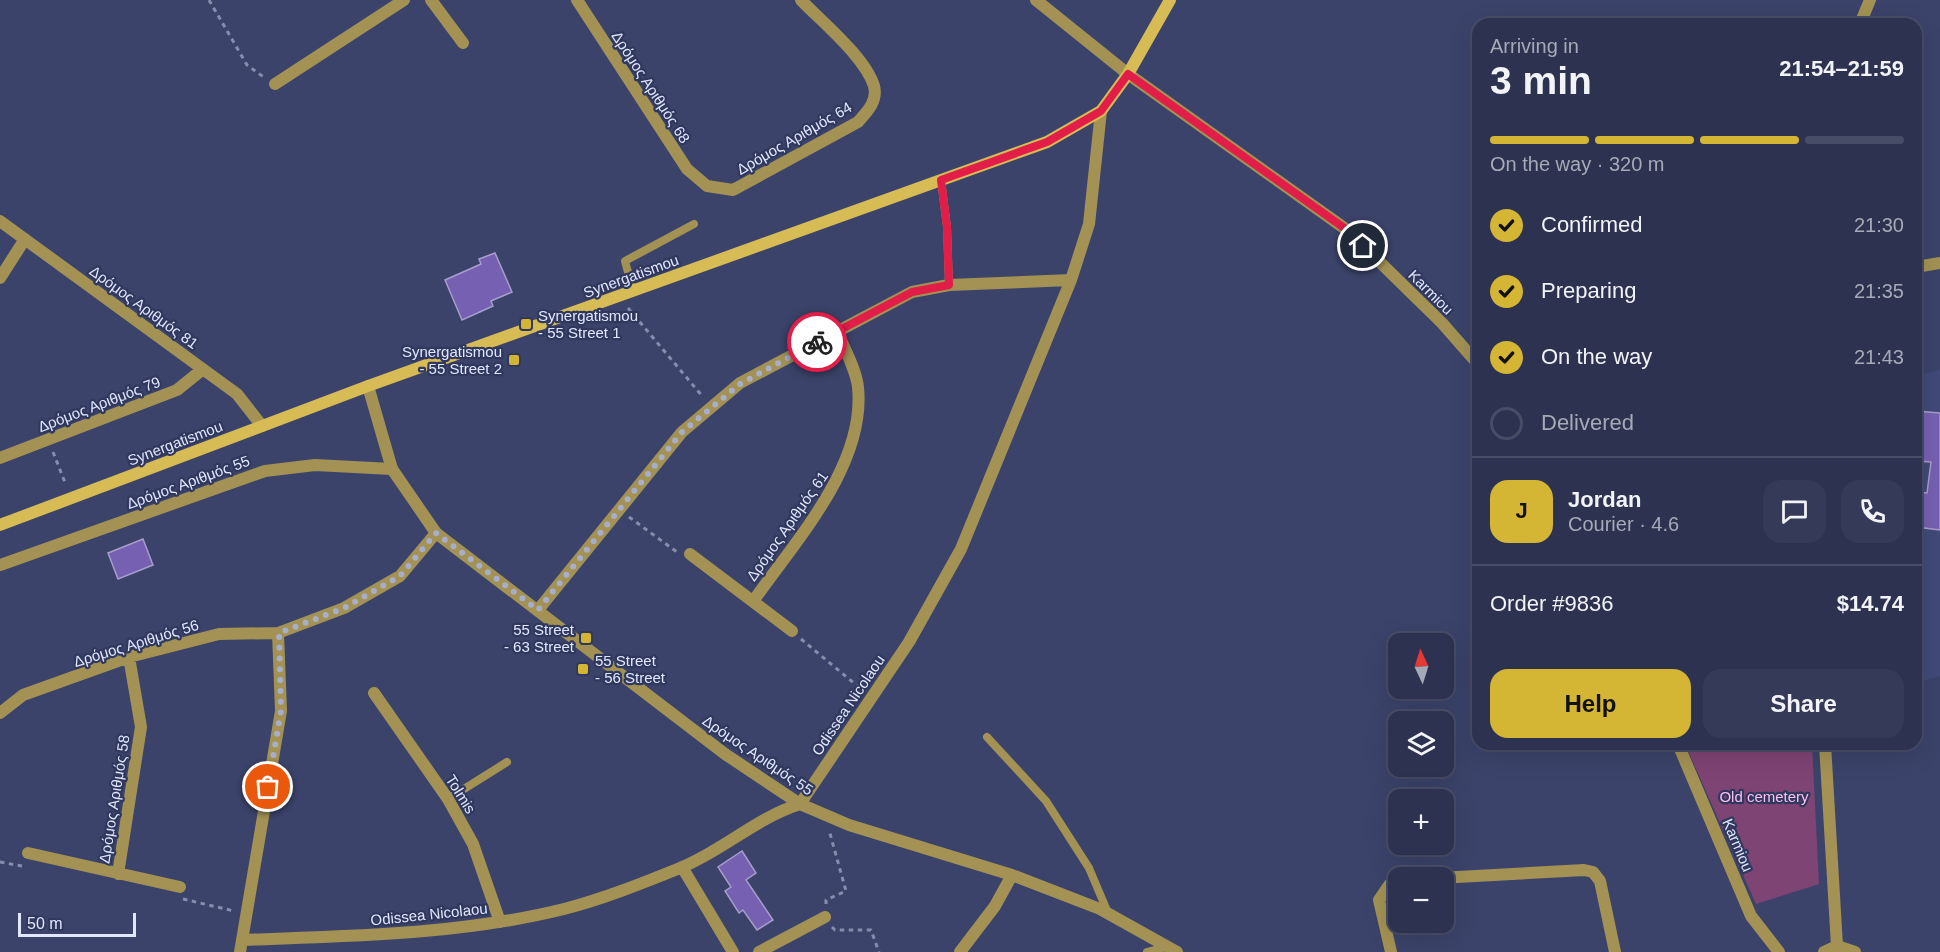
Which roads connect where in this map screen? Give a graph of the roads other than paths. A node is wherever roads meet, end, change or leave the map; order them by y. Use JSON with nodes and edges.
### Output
{"nodes":[{"id":1,"x":404,"y":0,"type":"edge"},
{"id":2,"x":431,"y":0,"type":"edge"},
{"id":3,"x":576,"y":0,"type":"edge"},
{"id":4,"x":801,"y":0,"type":"edge"},
{"id":5,"x":1036,"y":0,"type":"edge"},
{"id":6,"x":1170,"y":0,"type":"edge"},
{"id":7,"x":1870,"y":0,"type":"edge"},
{"id":8,"x":1862,"y":18,"type":"edge"},
{"id":9,"x":463,"y":43,"type":"dead end"},
{"id":10,"x":1128,"y":74,"type":"junction"},
{"id":11,"x":274,"y":84,"type":"road end"},
{"id":12,"x":1101,"y":111,"type":"junction"},
{"id":13,"x":941,"y":180,"type":"junction"},
{"id":14,"x":707,"y":186,"type":"joint"},
{"id":15,"x":0,"y":220,"type":"edge"},
{"id":16,"x":693,"y":224,"type":"dead end"},
{"id":17,"x":25,"y":239,"type":"junction"},
{"id":18,"x":1940,"y":263,"type":"edge"},
{"id":19,"x":1922,"y":266,"type":"edge"},
{"id":20,"x":0,"y":278,"type":"edge"},
{"id":21,"x":1071,"y":280,"type":"junction"},
{"id":22,"x":949,"y":285,"type":"junction"},
{"id":23,"x":633,"y":291,"type":"junction"},
{"id":24,"x":837,"y":331,"type":"junction"},
{"id":25,"x":1472,"y":357,"type":"edge"},
{"id":26,"x":203,"y":369,"type":"junction"},
{"id":27,"x":368,"y":386,"type":"junction"},
{"id":28,"x":262,"y":426,"type":"junction"},
{"id":29,"x":0,"y":458,"type":"edge"},
{"id":30,"x":392,"y":469,"type":"junction"},
{"id":31,"x":0,"y":525,"type":"edge"},
{"id":32,"x":436,"y":533,"type":"junction"},
{"id":33,"x":690,"y":554,"type":"road end"},
{"id":34,"x":0,"y":565,"type":"edge"},
{"id":35,"x":754,"y":600,"type":"junction"},
{"id":36,"x":538,"y":610,"type":"junction"},
{"id":37,"x":792,"y":631,"type":"road end"},
{"id":38,"x":279,"y":633,"type":"junction"},
{"id":39,"x":129,"y":657,"type":"junction"},
{"id":40,"x":374,"y":693,"type":"dead end"},
{"id":41,"x":0,"y":713,"type":"edge"},
{"id":42,"x":987,"y":737,"type":"dead end"},
{"id":43,"x":1681,"y":750,"type":"edge"},
{"id":44,"x":1826,"y":750,"type":"edge"},
{"id":45,"x":507,"y":762,"type":"dead end"},
{"id":46,"x":448,"y":798,"type":"junction"},
{"id":47,"x":800,"y":804,"type":"junction"},
{"id":48,"x":28,"y":854,"type":"dead end"},
{"id":49,"x":682,"y":867,"type":"junction"},
{"id":50,"x":118,"y":874,"type":"junction"},
{"id":51,"x":1012,"y":875,"type":"junction"},
{"id":52,"x":1454,"y":877,"type":"edge"},
{"id":53,"x":180,"y":887,"type":"road end"},
{"id":54,"x":1388,"y":887,"type":"edge"},
{"id":55,"x":1108,"y":913,"type":"junction"},
{"id":56,"x":825,"y":917,"type":"road end"},
{"id":57,"x":500,"y":922,"type":"junction"},
{"id":58,"x":242,"y":946,"type":"edge"},
{"id":59,"x":1837,"y":946,"type":"junction"},
{"id":60,"x":1173,"y":949,"type":"edge"},
{"id":61,"x":733,"y":952,"type":"edge"},
{"id":62,"x":759,"y":952,"type":"edge"},
{"id":63,"x":960,"y":952,"type":"edge"},
{"id":64,"x":1147,"y":952,"type":"edge"},
{"id":65,"x":1391,"y":952,"type":"edge"},
{"id":66,"x":1615,"y":952,"type":"edge"},
{"id":67,"x":1779,"y":952,"type":"edge"},
{"id":68,"x":1824,"y":952,"type":"edge"},
{"id":69,"x":1856,"y":952,"type":"edge"}],
"edges":[{"from":1,"to":11,"type":"street"},
{"from":2,"to":9,"type":"street"},
{"from":3,"to":14,"type":"street","name":"Δρόμος Αριθμός 68"},
{"from":4,"to":14,"type":"street","name":"Δρόμος Αριθμός 64"},
{"from":5,"to":10,"type":"street","name":"Karmiou"},
{"from":6,"to":10,"type":"main road"},
{"from":7,"to":8,"type":"street"},
{"from":10,"to":12,"type":"main road"},
{"from":10,"to":25,"type":"street","name":"Karmiou"},
{"from":12,"to":13,"type":"main road","name":"Synergatismou"},
{"from":12,"to":21,"type":"street","name":"Odissea Nicolaou"},
{"from":13,"to":22,"type":"lane"},
{"from":13,"to":23,"type":"main road","name":"Synergatismou"},
{"from":15,"to":17,"type":"street","name":"Δρόμος Αριθμός 81"},
{"from":16,"to":23,"type":"lane"},
{"from":17,"to":20,"type":"street"},
{"from":17,"to":26,"type":"street","name":"Δρόμος Αριθμός 81"},
{"from":18,"to":19,"type":"street"},
{"from":21,"to":22,"type":"street"},
{"from":21,"to":47,"type":"street","name":"Odissea Nicolaou"},
{"from":22,"to":24,"type":"street"},
{"from":23,"to":27,"type":"main road","name":"Synergatismou"},
{"from":24,"to":35,"type":"street","name":"Δρόμος Αριθμός 61"},
{"from":24,"to":36,"type":"street"},
{"from":26,"to":28,"type":"street","name":"Δρόμος Αριθμός 81"},
{"from":26,"to":29,"type":"street","name":"Δρόμος Αριθμός 79"},
{"from":27,"to":28,"type":"main road","name":"Synergatismou"},
{"from":27,"to":30,"type":"street","name":"Δρόμος Αριθμός 55"},
{"from":28,"to":31,"type":"main road","name":"Synergatismou"},
{"from":30,"to":32,"type":"street","name":"Δρόμος Αριθμός 55"},
{"from":30,"to":34,"type":"street","name":"Δρόμος Αριθμός 55"},
{"from":32,"to":36,"type":"street","name":"Δρόμος Αριθμός 55"},
{"from":32,"to":38,"type":"street","name":"Δρόμος Αριθμός 56"},
{"from":33,"to":35,"type":"street"},
{"from":35,"to":37,"type":"street"},
{"from":36,"to":47,"type":"street","name":"Δρόμος Αριθμός 55"},
{"from":38,"to":39,"type":"street","name":"Δρόμος Αριθμός 56"},
{"from":38,"to":58,"type":"street"},
{"from":39,"to":41,"type":"street","name":"Δρόμος Αριθμός 56"},
{"from":39,"to":50,"type":"street","name":"Δρόμος Αριθμός 58"},
{"from":40,"to":46,"type":"street","name":"Tolmis"},
{"from":42,"to":55,"type":"lane"},
{"from":43,"to":67,"type":"street","name":"Karmiou"},
{"from":44,"to":59,"type":"street"},
{"from":45,"to":46,"type":"lane"},
{"from":46,"to":57,"type":"street","name":"Tolmis"},
{"from":47,"to":49,"type":"street","name":"Odissea Nicolaou"},
{"from":47,"to":51,"type":"street","name":"Δρόμος Αριθμός 55"},
{"from":48,"to":50,"type":"street"},
{"from":49,"to":57,"type":"street","name":"Odissea Nicolaou"},
{"from":49,"to":61,"type":"street"},
{"from":50,"to":53,"type":"street"},
{"from":51,"to":55,"type":"street","name":"Δρόμος Αριθμός 55"},
{"from":51,"to":63,"type":"street"},
{"from":52,"to":66,"type":"street"},
{"from":54,"to":65,"type":"street"},
{"from":55,"to":60,"type":"street","name":"Δρόμος Αριθμός 55"},
{"from":56,"to":62,"type":"street"},
{"from":57,"to":58,"type":"street","name":"Odissea Nicolaou"},
{"from":59,"to":68,"type":"street"},
{"from":59,"to":69,"type":"street"},
{"from":60,"to":64,"type":"lane"}]}
